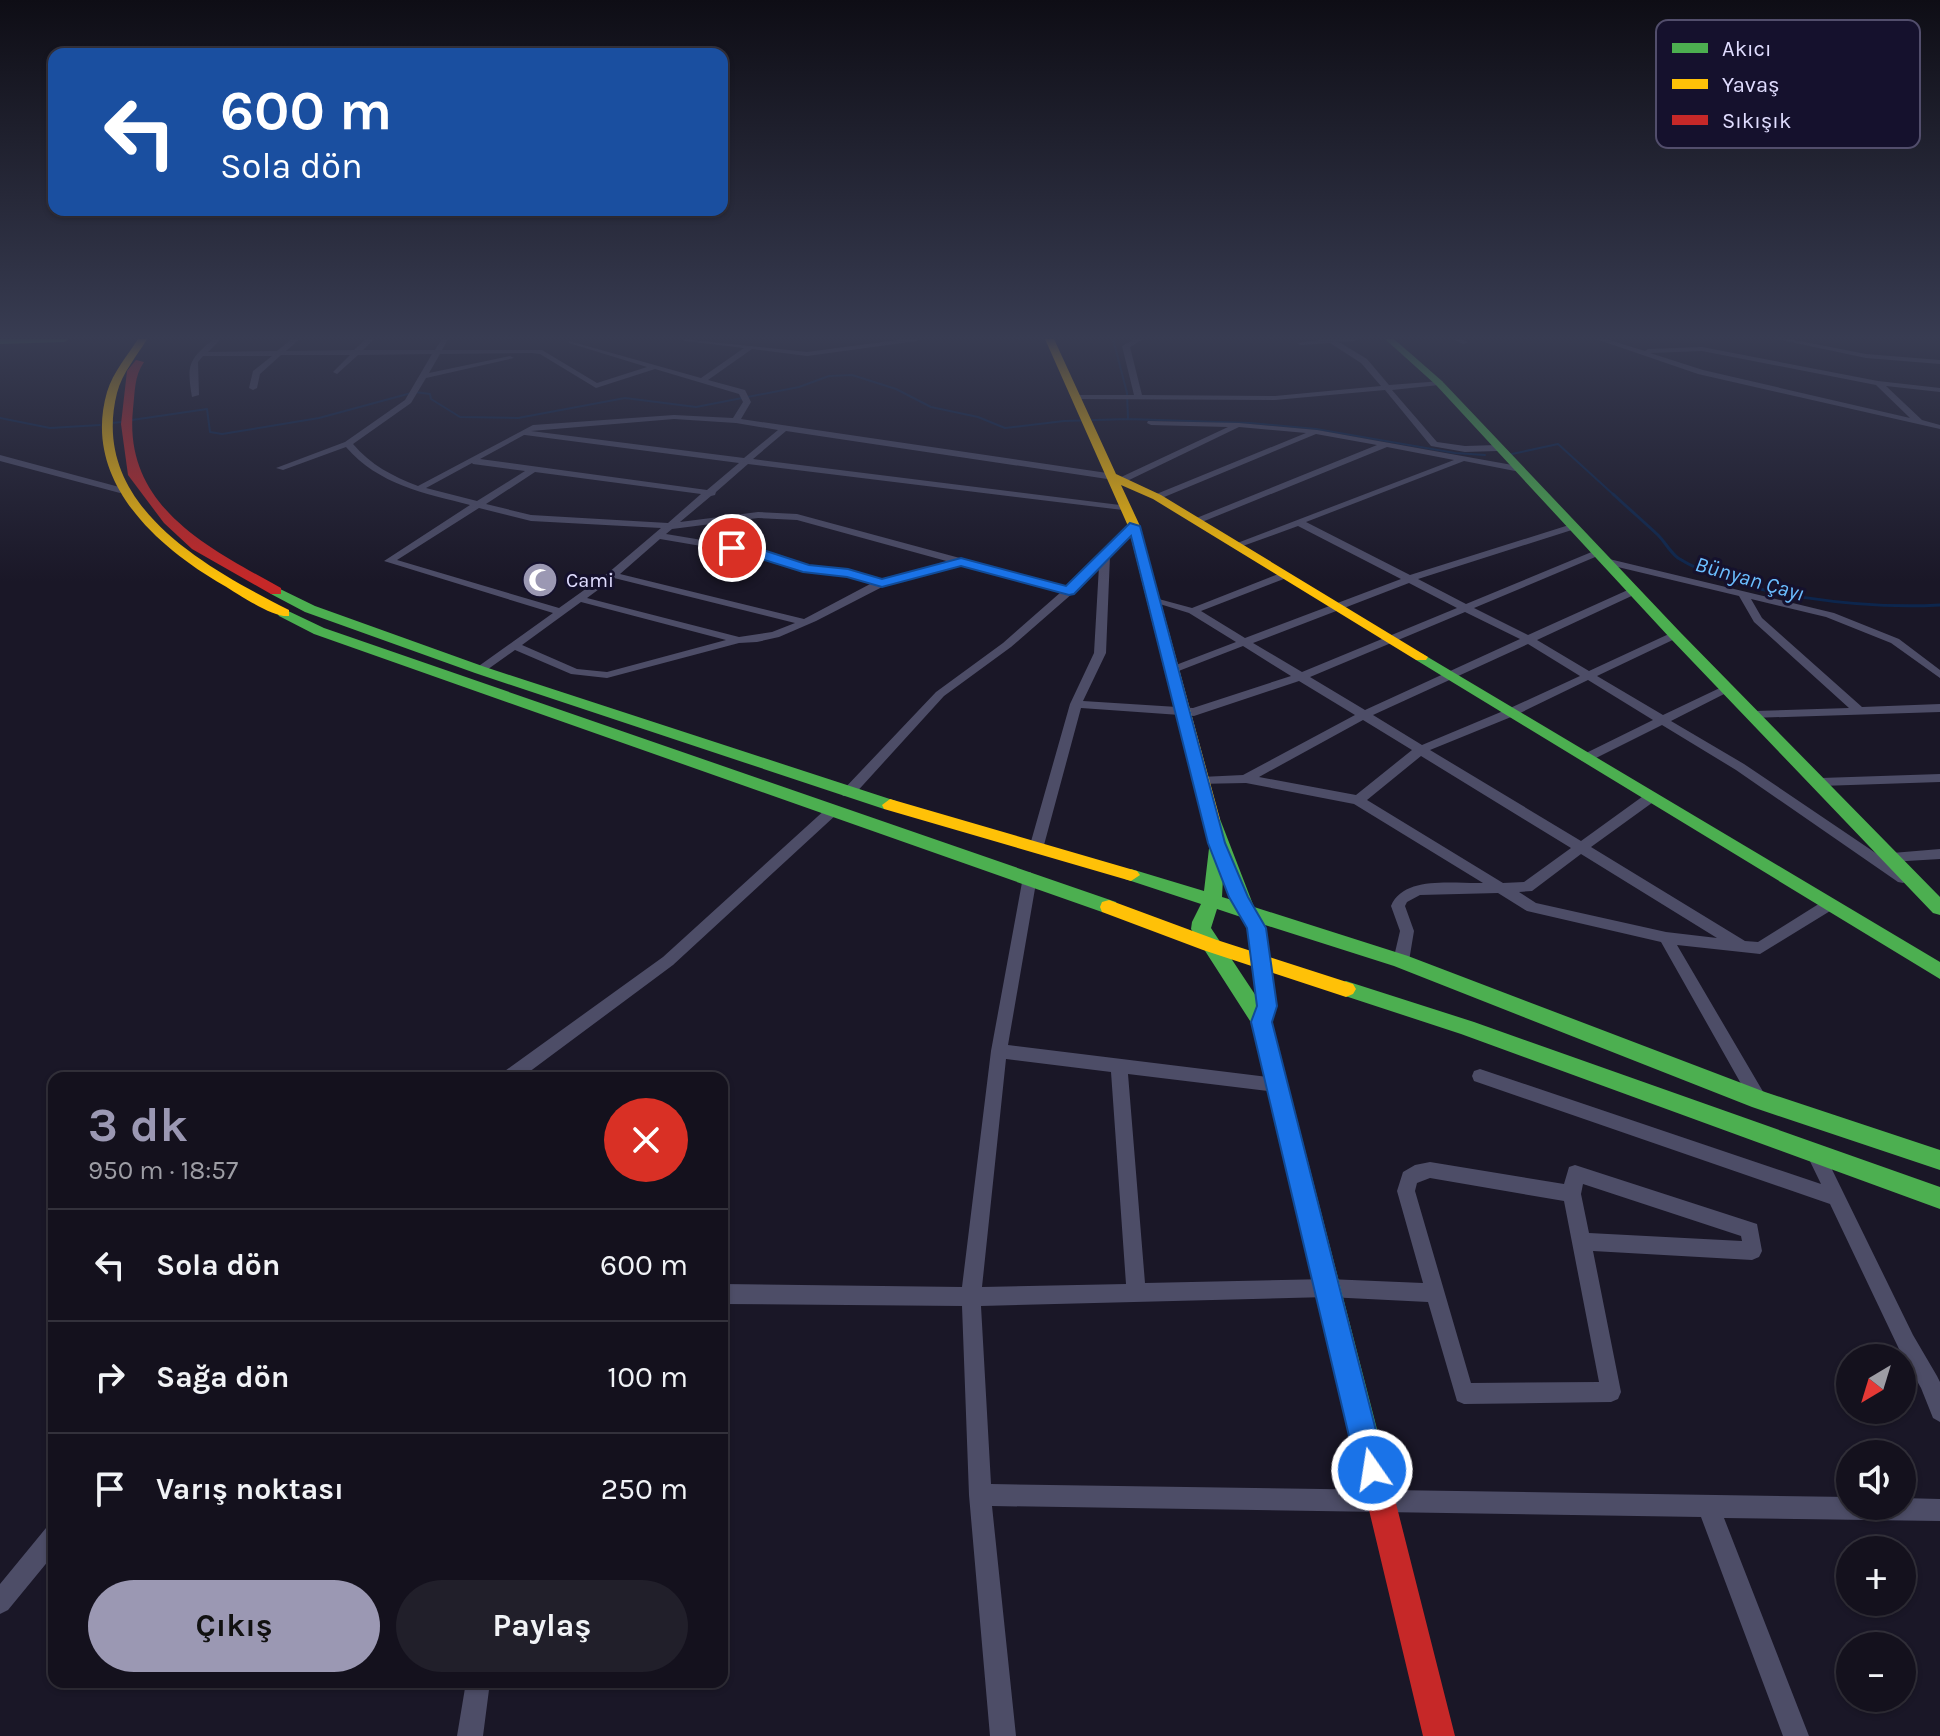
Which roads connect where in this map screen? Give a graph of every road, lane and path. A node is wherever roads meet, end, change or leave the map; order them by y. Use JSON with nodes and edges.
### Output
{"nodes":[{"id":1,"x":106,"y":420,"type":"edge"},
{"id":2,"x":126,"y":420,"type":"edge"},
{"id":3,"x":381,"y":420,"type":"edge"},
{"id":4,"x":624,"y":420,"type":"edge"},
{"id":5,"x":721,"y":420,"type":"edge"},
{"id":6,"x":1088,"y":420,"type":"edge"},
{"id":7,"x":1414,"y":420,"type":"edge"},
{"id":8,"x":1472,"y":420,"type":"edge"},
{"id":9,"x":1910,"y":420,"type":"edge"},
{"id":10,"x":736,"y":421,"type":"joint"},
{"id":11,"x":1919,"y":422,"type":"joint"},
{"id":12,"x":1151,"y":423,"type":"dead end"},
{"id":13,"x":1239,"y":425,"type":"junction"},
{"id":14,"x":1940,"y":427,"type":"edge"},
{"id":15,"x":785,"y":428,"type":"junction"},
{"id":16,"x":521,"y":432,"type":"junction"},
{"id":17,"x":1317,"y":432,"type":"junction"},
{"id":18,"x":348,"y":444,"type":"junction"},
{"id":19,"x":1385,"y":445,"type":"junction"},
{"id":20,"x":1504,"y":456,"type":"junction"},
{"id":21,"x":0,"y":458,"type":"edge"},
{"id":22,"x":1465,"y":459,"type":"junction"},
{"id":23,"x":750,"y":460,"type":"junction"},
{"id":24,"x":473,"y":461,"type":"junction"},
{"id":25,"x":280,"y":468,"type":"dead end"},
{"id":26,"x":535,"y":468,"type":"junction"},
{"id":27,"x":1118,"y":478,"type":"junction"},
{"id":28,"x":418,"y":489,"type":"junction"},
{"id":29,"x":120,"y":490,"type":"junction"},
{"id":30,"x":712,"y":493,"type":"junction"},
{"id":31,"x":1157,"y":497,"type":"junction"},
{"id":32,"x":478,"y":505,"type":"junction"},
{"id":33,"x":1131,"y":517,"type":"junction"},
{"id":34,"x":1197,"y":521,"type":"junction"},
{"id":35,"x":1300,"y":523,"type":"junction"},
{"id":36,"x":672,"y":526,"type":"junction"},
{"id":37,"x":1572,"y":527,"type":"junction"},
{"id":38,"x":660,"y":536,"type":"junction"},
{"id":39,"x":1237,"y":545,"type":"junction"},
{"id":40,"x":1105,"y":556,"type":"junction"},
{"id":41,"x":1601,"y":557,"type":"junction"},
{"id":42,"x":961,"y":562,"type":"junction"},
{"id":43,"x":612,"y":575,"type":"junction"},
{"id":44,"x":1285,"y":575,"type":"junction"},
{"id":45,"x":1412,"y":578,"type":"junction"},
{"id":46,"x":882,"y":583,"type":"junction"},
{"id":47,"x":1069,"y":591,"type":"junction"},
{"id":48,"x":1634,"y":591,"type":"junction"},
{"id":49,"x":1743,"y":594,"type":"junction"},
{"id":50,"x":581,"y":599,"type":"junction"},
{"id":51,"x":1155,"y":601,"type":"junction"},
{"id":52,"x":1338,"y":606,"type":"junction"},
{"id":53,"x":1466,"y":606,"type":"junction"},
{"id":54,"x":1193,"y":611,"type":"junction"},
{"id":55,"x":561,"y":612,"type":"junction"},
{"id":56,"x":803,"y":622,"type":"junction"},
{"id":57,"x":1675,"y":635,"type":"junction"},
{"id":58,"x":1391,"y":639,"type":"junction"},
{"id":59,"x":739,"y":640,"type":"junction"},
{"id":60,"x":1529,"y":640,"type":"junction"},
{"id":61,"x":1244,"y":642,"type":"junction"},
{"id":62,"x":514,"y":646,"type":"junction"},
{"id":63,"x":480,"y":670,"type":"junction"},
{"id":64,"x":1172,"y":670,"type":"junction"},
{"id":65,"x":1449,"y":674,"type":"junction"},
{"id":66,"x":1589,"y":675,"type":"junction"},
{"id":67,"x":1940,"y":675,"type":"edge"},
{"id":68,"x":1300,"y":677,"type":"junction"},
{"id":69,"x":1728,"y":688,"type":"junction"},
{"id":70,"x":1076,"y":704,"type":"junction"},
{"id":71,"x":1940,"y":708,"type":"edge"},
{"id":72,"x":1858,"y":710,"type":"junction"},
{"id":73,"x":1183,"y":712,"type":"junction"},
{"id":74,"x":1512,"y":712,"type":"junction"},
{"id":75,"x":1755,"y":715,"type":"junction"},
{"id":76,"x":1362,"y":716,"type":"junction"},
{"id":77,"x":1659,"y":719,"type":"junction"},
{"id":78,"x":1420,"y":750,"type":"junction"},
{"id":79,"x":1586,"y":758,"type":"junction"},
{"id":80,"x":1940,"y":778,"type":"edge"},
{"id":81,"x":1246,"y":779,"type":"junction"},
{"id":82,"x":1201,"y":781,"type":"junction"},
{"id":83,"x":1821,"y":782,"type":"junction"},
{"id":84,"x":848,"y":793,"type":"junction"},
{"id":85,"x":1651,"y":797,"type":"junction"},
{"id":86,"x":1358,"y":800,"type":"junction"},
{"id":87,"x":832,"y":811,"type":"junction"},
{"id":88,"x":1217,"y":843,"type":"junction"},
{"id":89,"x":1037,"y":845,"type":"junction"},
{"id":90,"x":1580,"y":849,"type":"junction"},
{"id":91,"x":1940,"y":854,"type":"edge"},
{"id":92,"x":1892,"y":858,"type":"junction"},
{"id":93,"x":1030,"y":877,"type":"junction"},
{"id":94,"x":1499,"y":888,"type":"junction"},
{"id":95,"x":1923,"y":891,"type":"junction"},
{"id":96,"x":1212,"y":901,"type":"junction"},
{"id":97,"x":1830,"y":904,"type":"junction"},
{"id":98,"x":1940,"y":908,"type":"edge"},
{"id":99,"x":1248,"y":913,"type":"junction"},
{"id":100,"x":1666,"y":938,"type":"junction"},
{"id":101,"x":1210,"y":945,"type":"junction"},
{"id":102,"x":1745,"y":948,"type":"junction"},
{"id":103,"x":1260,"y":961,"type":"junction"},
{"id":104,"x":1401,"y":961,"type":"junction"},
{"id":105,"x":1940,"y":971,"type":"edge"},
{"id":106,"x":1262,"y":1022,"type":"junction"},
{"id":107,"x":999,"y":1051,"type":"junction"},
{"id":108,"x":1119,"y":1066,"type":"junction"},
{"id":109,"x":516,"y":1072,"type":"edge"},
{"id":110,"x":1480,"y":1076,"type":"dead end"},
{"id":111,"x":1276,"y":1085,"type":"junction"},
{"id":112,"x":1760,"y":1100,"type":"junction"},
{"id":113,"x":1815,"y":1153,"type":"junction"},
{"id":114,"x":1940,"y":1160,"type":"edge"},
{"id":115,"x":1572,"y":1194,"type":"junction"},
{"id":116,"x":1837,"y":1198,"type":"junction"},
{"id":117,"x":1940,"y":1198,"type":"edge"},
{"id":118,"x":1582,"y":1241,"type":"junction"},
{"id":119,"x":1328,"y":1288,"type":"junction"},
{"id":120,"x":1136,"y":1293,"type":"junction"},
{"id":121,"x":1435,"y":1293,"type":"junction"},
{"id":122,"x":728,"y":1294,"type":"edge"},
{"id":123,"x":971,"y":1297,"type":"junction"},
{"id":124,"x":1940,"y":1411,"type":"edge"},
{"id":125,"x":980,"y":1495,"type":"junction"},
{"id":126,"x":1379,"y":1500,"type":"junction"},
{"id":127,"x":1708,"y":1506,"type":"junction"},
{"id":128,"x":1940,"y":1510,"type":"edge"},
{"id":129,"x":48,"y":1543,"type":"edge"},
{"id":130,"x":0,"y":1602,"type":"edge"},
{"id":131,"x":477,"y":1688,"type":"edge"},
{"id":132,"x":470,"y":1736,"type":"edge"},
{"id":133,"x":1003,"y":1736,"type":"edge"},
{"id":134,"x":1439,"y":1736,"type":"edge"},
{"id":135,"x":1796,"y":1736,"type":"edge"}],
"edges":[{"from":1,"to":29,"type":"main road"},
{"from":2,"to":63,"type":"main road"},
{"from":3,"to":18,"type":"street"},
{"from":4,"to":16,"type":"street"},
{"from":5,"to":10,"type":"street"},
{"from":6,"to":27,"type":"main road"},
{"from":7,"to":20,"type":"street"},
{"from":8,"to":20,"type":"main road"},
{"from":9,"to":11,"type":"street"},
{"from":10,"to":15,"type":"street"},
{"from":11,"to":14,"type":"street"},
{"from":12,"to":13,"type":"street"},
{"from":13,"to":17,"type":"street"},
{"from":13,"to":27,"type":"street"},
{"from":15,"to":23,"type":"street"},
{"from":15,"to":27,"type":"street"},
{"from":16,"to":23,"type":"street"},
{"from":16,"to":24,"type":"street"},
{"from":17,"to":19,"type":"street"},
{"from":17,"to":31,"type":"street"},
{"from":18,"to":25,"type":"street"},
{"from":18,"to":28,"type":"street"},
{"from":19,"to":22,"type":"street"},
{"from":19,"to":34,"type":"street"},
{"from":20,"to":22,"type":"street"},
{"from":20,"to":37,"type":"main road"},
{"from":21,"to":29,"type":"street"},
{"from":22,"to":35,"type":"street"},
{"from":23,"to":30,"type":"street"},
{"from":23,"to":33,"type":"street"},
{"from":24,"to":26,"type":"street"},
{"from":24,"to":28,"type":"street"},
{"from":26,"to":30,"type":"street"},
{"from":26,"to":32,"type":"street"},
{"from":27,"to":31,"type":"main road"},
{"from":27,"to":33,"type":"main road"},
{"from":28,"to":32,"type":"street"},
{"from":29,"to":87,"type":"main road"},
{"from":30,"to":36,"type":"street"},
{"from":31,"to":34,"type":"main road"},
{"from":32,"to":36,"type":"street"},
{"from":32,"to":55,"type":"street"},
{"from":33,"to":40,"type":"street"},
{"from":33,"to":51,"type":"main road"},
{"from":34,"to":39,"type":"main road"},
{"from":35,"to":39,"type":"street"},
{"from":35,"to":45,"type":"street"},
{"from":36,"to":38,"type":"street"},
{"from":36,"to":42,"type":"street"},
{"from":37,"to":41,"type":"main road"},
{"from":37,"to":45,"type":"street"},
{"from":38,"to":43,"type":"street"},
{"from":38,"to":46,"type":"street"},
{"from":39,"to":44,"type":"main road"},
{"from":40,"to":47,"type":"street"},
{"from":40,"to":70,"type":"street"},
{"from":41,"to":48,"type":"main road"},
{"from":41,"to":49,"type":"street"},
{"from":41,"to":53,"type":"street"},
{"from":42,"to":46,"type":"street"},
{"from":42,"to":47,"type":"street"},
{"from":43,"to":50,"type":"street"},
{"from":43,"to":56,"type":"street"},
{"from":44,"to":52,"type":"main road"},
{"from":44,"to":54,"type":"street"},
{"from":45,"to":52,"type":"street"},
{"from":45,"to":53,"type":"street"},
{"from":46,"to":56,"type":"street"},
{"from":47,"to":84,"type":"street"},
{"from":48,"to":57,"type":"main road"},
{"from":48,"to":60,"type":"street"},
{"from":49,"to":67,"type":"street"},
{"from":49,"to":72,"type":"street"},
{"from":50,"to":55,"type":"street"},
{"from":50,"to":59,"type":"street"},
{"from":51,"to":54,"type":"street"},
{"from":51,"to":64,"type":"main road"},
{"from":52,"to":58,"type":"main road"},
{"from":52,"to":61,"type":"street"},
{"from":53,"to":58,"type":"street"},
{"from":53,"to":60,"type":"street"},
{"from":54,"to":61,"type":"street"},
{"from":55,"to":62,"type":"street"},
{"from":56,"to":59,"type":"street"},
{"from":57,"to":66,"type":"street"},
{"from":57,"to":69,"type":"main road"},
{"from":58,"to":65,"type":"main road"},
{"from":58,"to":68,"type":"street"},
{"from":59,"to":62,"type":"street"},
{"from":60,"to":65,"type":"street"},
{"from":60,"to":66,"type":"street"},
{"from":61,"to":64,"type":"street"},
{"from":61,"to":68,"type":"street"},
{"from":62,"to":63,"type":"street"},
{"from":63,"to":84,"type":"main road"},
{"from":64,"to":73,"type":"main road"},
{"from":65,"to":74,"type":"main road"},
{"from":65,"to":76,"type":"street"},
{"from":66,"to":74,"type":"street"},
{"from":66,"to":77,"type":"street"},
{"from":68,"to":73,"type":"street"},
{"from":68,"to":76,"type":"street"},
{"from":69,"to":75,"type":"main road"},
{"from":69,"to":77,"type":"street"},
{"from":70,"to":73,"type":"street"},
{"from":70,"to":89,"type":"street"},
{"from":71,"to":72,"type":"street"},
{"from":72,"to":75,"type":"street"},
{"from":73,"to":82,"type":"main road"},
{"from":74,"to":78,"type":"street"},
{"from":74,"to":79,"type":"main road"},
{"from":75,"to":83,"type":"main road"},
{"from":76,"to":78,"type":"street"},
{"from":76,"to":81,"type":"street"},
{"from":77,"to":79,"type":"street"},
{"from":77,"to":95,"type":"street"},
{"from":78,"to":86,"type":"street"},
{"from":78,"to":90,"type":"street"},
{"from":79,"to":85,"type":"main road"},
{"from":80,"to":83,"type":"street"},
{"from":81,"to":82,"type":"street"},
{"from":81,"to":86,"type":"street"},
{"from":82,"to":88,"type":"main road"},
{"from":83,"to":92,"type":"main road"},
{"from":84,"to":89,"type":"main road"},
{"from":85,"to":90,"type":"street"},
{"from":85,"to":97,"type":"main road"},
{"from":86,"to":94,"type":"street"},
{"from":87,"to":93,"type":"main road"},
{"from":87,"to":109,"type":"street"},
{"from":88,"to":96,"type":"main road"},
{"from":88,"to":99,"type":"main road"},
{"from":89,"to":96,"type":"main road"},
{"from":90,"to":94,"type":"street"},
{"from":90,"to":102,"type":"street"},
{"from":91,"to":92,"type":"street"},
{"from":92,"to":95,"type":"main road"},
{"from":93,"to":101,"type":"main road"},
{"from":93,"to":107,"type":"street"},
{"from":94,"to":100,"type":"street"},
{"from":94,"to":104,"type":"street"},
{"from":95,"to":98,"type":"main road"},
{"from":96,"to":99,"type":"main road"},
{"from":96,"to":101,"type":"main road"},
{"from":97,"to":102,"type":"street"},
{"from":97,"to":105,"type":"main road"},
{"from":99,"to":103,"type":"main road"},
{"from":99,"to":104,"type":"main road"},
{"from":100,"to":102,"type":"street"},
{"from":100,"to":112,"type":"street"},
{"from":101,"to":103,"type":"main road"},
{"from":101,"to":106,"type":"main road"},
{"from":103,"to":106,"type":"main road"},
{"from":103,"to":113,"type":"main road"},
{"from":104,"to":112,"type":"main road"},
{"from":106,"to":111,"type":"main road"},
{"from":107,"to":108,"type":"street"},
{"from":107,"to":123,"type":"street"},
{"from":108,"to":111,"type":"street"},
{"from":108,"to":120,"type":"street"},
{"from":110,"to":116,"type":"street"},
{"from":111,"to":119,"type":"main road"},
{"from":112,"to":114,"type":"main road"},
{"from":113,"to":116,"type":"street"},
{"from":113,"to":117,"type":"main road"},
{"from":115,"to":118,"type":"street"},
{"from":115,"to":118,"type":"street"},
{"from":115,"to":121,"type":"street"},
{"from":116,"to":124,"type":"street"},
{"from":118,"to":121,"type":"street"},
{"from":119,"to":120,"type":"street"},
{"from":119,"to":121,"type":"street"},
{"from":119,"to":126,"type":"main road"},
{"from":120,"to":123,"type":"street"},
{"from":122,"to":123,"type":"street"},
{"from":123,"to":125,"type":"street"},
{"from":125,"to":126,"type":"street"},
{"from":125,"to":133,"type":"street"},
{"from":126,"to":127,"type":"street"},
{"from":126,"to":134,"type":"main road"},
{"from":127,"to":128,"type":"street"},
{"from":127,"to":135,"type":"street"},
{"from":129,"to":130,"type":"street"},
{"from":131,"to":132,"type":"street"}]}
